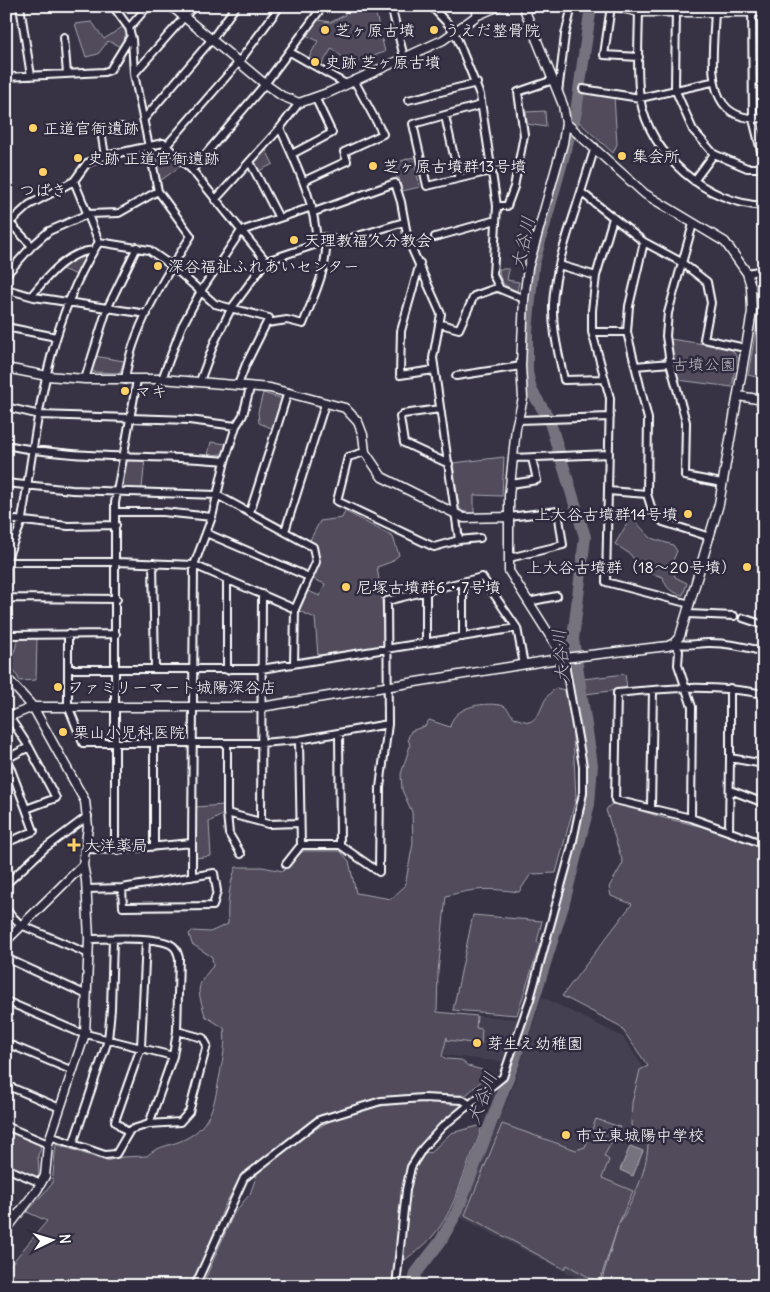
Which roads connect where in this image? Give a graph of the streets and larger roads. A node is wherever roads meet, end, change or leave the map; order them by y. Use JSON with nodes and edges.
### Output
{"nodes":[{"id":1,"x":20,"y":6,"type":"edge"},
{"id":2,"x":113,"y":6,"type":"edge"},
{"id":3,"x":148,"y":6,"type":"edge"},
{"id":4,"x":171,"y":6,"type":"edge"},
{"id":5,"x":194,"y":6,"type":"edge"},
{"id":6,"x":236,"y":6,"type":"edge"},
{"id":7,"x":280,"y":6,"type":"edge"},
{"id":8,"x":323,"y":6,"type":"edge"},
{"id":9,"x":391,"y":6,"type":"edge"},
{"id":10,"x":431,"y":6,"type":"edge"},
{"id":11,"x":474,"y":6,"type":"edge"},
{"id":12,"x":499,"y":6,"type":"edge"},
{"id":13,"x":522,"y":6,"type":"edge"},
{"id":14,"x":572,"y":6,"type":"edge"},
{"id":15,"x":613,"y":6,"type":"edge"},
{"id":16,"x":639,"y":9,"type":"edge"},
{"id":17,"x":676,"y":9,"type":"edge"},
{"id":18,"x":715,"y":9,"type":"edge"},
{"id":19,"x":752,"y":9,"type":"edge"},
{"id":20,"x":764,"y":12,"type":"edge"},
{"id":21,"x":478,"y":15,"type":"junction"},
{"id":22,"x":186,"y":17,"type":"junction"},
{"id":23,"x":129,"y":28,"type":"junction"},
{"id":24,"x":455,"y":34,"type":"junction"},
{"id":25,"x":131,"y":36,"type":"junction"},
{"id":26,"x":64,"y":37,"type":"dead end"},
{"id":27,"x":212,"y":39,"type":"junction"},
{"id":28,"x":290,"y":52,"type":"junction"},
{"id":29,"x":404,"y":56,"type":"junction"},
{"id":30,"x":639,"y":56,"type":"junction"},
{"id":31,"x":240,"y":62,"type":"junction"},
{"id":32,"x":67,"y":74,"type":"junction"},
{"id":33,"x":134,"y":74,"type":"junction"},
{"id":34,"x":31,"y":76,"type":"junction"},
{"id":35,"x":6,"y":77,"type":"edge"},
{"id":36,"x":354,"y":80,"type":"junction"},
{"id":37,"x":553,"y":80,"type":"junction"},
{"id":38,"x":712,"y":82,"type":"junction"},
{"id":39,"x":476,"y":83,"type":"junction"},
{"id":40,"x":265,"y":84,"type":"junction"},
{"id":41,"x":346,"y":84,"type":"junction"},
{"id":42,"x":583,"y":89,"type":"dead end"},
{"id":43,"x":675,"y":89,"type":"junction"},
{"id":44,"x":558,"y":93,"type":"junction"},
{"id":45,"x":315,"y":97,"type":"junction"},
{"id":46,"x":640,"y":98,"type":"junction"},
{"id":47,"x":408,"y":100,"type":"dead end"},
{"id":48,"x":300,"y":102,"type":"junction"},
{"id":49,"x":481,"y":106,"type":"junction"},
{"id":50,"x":445,"y":116,"type":"junction"},
{"id":51,"x":144,"y":118,"type":"junction"},
{"id":52,"x":764,"y":118,"type":"edge"},
{"id":53,"x":753,"y":119,"type":"junction"},
{"id":54,"x":567,"y":124,"type":"junction"},
{"id":55,"x":122,"y":127,"type":"dead end"},
{"id":56,"x":280,"y":128,"type":"junction"},
{"id":57,"x":167,"y":145,"type":"junction"},
{"id":58,"x":148,"y":146,"type":"junction"},
{"id":59,"x":595,"y":147,"type":"junction"},
{"id":60,"x":292,"y":154,"type":"junction"},
{"id":61,"x":714,"y":154,"type":"junction"},
{"id":62,"x":105,"y":156,"type":"junction"},
{"id":63,"x":250,"y":162,"type":"junction"},
{"id":64,"x":764,"y":164,"type":"edge"},
{"id":65,"x":764,"y":168,"type":"edge"},
{"id":66,"x":192,"y":170,"type":"junction"},
{"id":67,"x":491,"y":170,"type":"junction"},
{"id":68,"x":459,"y":178,"type":"junction"},
{"id":69,"x":74,"y":181,"type":"junction"},
{"id":70,"x":304,"y":181,"type":"junction"},
{"id":71,"x":694,"y":181,"type":"junction"},
{"id":72,"x":158,"y":192,"type":"junction"},
{"id":73,"x":581,"y":192,"type":"junction"},
{"id":74,"x":215,"y":200,"type":"junction"},
{"id":75,"x":496,"y":206,"type":"junction"},
{"id":76,"x":764,"y":206,"type":"edge"},
{"id":77,"x":313,"y":209,"type":"junction"},
{"id":78,"x":88,"y":214,"type":"junction"},
{"id":79,"x":279,"y":218,"type":"junction"},
{"id":80,"x":613,"y":218,"type":"junction"},
{"id":81,"x":496,"y":220,"type":"junction"},
{"id":82,"x":7,"y":222,"type":"edge"},
{"id":83,"x":404,"y":222,"type":"junction"},
{"id":84,"x":693,"y":224,"type":"junction"},
{"id":85,"x":241,"y":231,"type":"junction"},
{"id":86,"x":317,"y":236,"type":"junction"},
{"id":87,"x":435,"y":237,"type":"dead end"},
{"id":88,"x":326,"y":238,"type":"junction"},
{"id":89,"x":99,"y":242,"type":"junction"},
{"id":90,"x":644,"y":242,"type":"junction"},
{"id":91,"x":32,"y":246,"type":"junction"},
{"id":92,"x":138,"y":247,"type":"junction"},
{"id":93,"x":94,"y":250,"type":"junction"},
{"id":94,"x":266,"y":261,"type":"junction"},
{"id":95,"x":420,"y":262,"type":"junction"},
{"id":96,"x":681,"y":262,"type":"junction"},
{"id":97,"x":172,"y":266,"type":"junction"},
{"id":98,"x":559,"y":266,"type":"junction"},
{"id":99,"x":764,"y":270,"type":"edge"},
{"id":100,"x":747,"y":273,"type":"junction"},
{"id":101,"x":6,"y":275,"type":"edge"},
{"id":102,"x":596,"y":276,"type":"junction"},
{"id":103,"x":499,"y":287,"type":"junction"},
{"id":104,"x":6,"y":289,"type":"edge"},
{"id":105,"x":201,"y":291,"type":"junction"},
{"id":106,"x":31,"y":296,"type":"junction"},
{"id":107,"x":524,"y":299,"type":"junction"},
{"id":108,"x":69,"y":303,"type":"junction"},
{"id":109,"x":108,"y":309,"type":"junction"},
{"id":110,"x":231,"y":309,"type":"junction"},
{"id":111,"x":147,"y":314,"type":"junction"},
{"id":112,"x":267,"y":323,"type":"junction"},
{"id":113,"x":441,"y":324,"type":"junction"},
{"id":114,"x":6,"y":327,"type":"edge"},
{"id":115,"x":592,"y":332,"type":"junction"},
{"id":116,"x":627,"y":332,"type":"junction"},
{"id":117,"x":56,"y":337,"type":"junction"},
{"id":118,"x":745,"y":348,"type":"junction"},
{"id":119,"x":670,"y":363,"type":"junction"},
{"id":120,"x":521,"y":366,"type":"junction"},
{"id":121,"x":635,"y":366,"type":"junction"},
{"id":122,"x":6,"y":368,"type":"edge"},
{"id":123,"x":434,"y":370,"type":"junction"},
{"id":124,"x":47,"y":376,"type":"junction"},
{"id":125,"x":456,"y":376,"type":"dead end"},
{"id":126,"x":85,"y":379,"type":"junction"},
{"id":127,"x":162,"y":379,"type":"junction"},
{"id":128,"x":605,"y":379,"type":"junction"},
{"id":129,"x":125,"y":380,"type":"junction"},
{"id":130,"x":137,"y":380,"type":"junction"},
{"id":131,"x":200,"y":382,"type":"junction"},
{"id":132,"x":238,"y":385,"type":"junction"},
{"id":133,"x":250,"y":388,"type":"junction"},
{"id":134,"x":288,"y":392,"type":"junction"},
{"id":135,"x":738,"y":396,"type":"junction"},
{"id":136,"x":764,"y":400,"type":"edge"},
{"id":137,"x":325,"y":404,"type":"junction"},
{"id":138,"x":6,"y":407,"type":"edge"},
{"id":139,"x":440,"y":409,"type":"junction"},
{"id":140,"x":40,"y":415,"type":"junction"},
{"id":141,"x":610,"y":417,"type":"junction"},
{"id":142,"x":130,"y":418,"type":"junction"},
{"id":143,"x":518,"y":420,"type":"junction"},
{"id":144,"x":236,"y":426,"type":"junction"},
{"id":145,"x":6,"y":445,"type":"edge"},
{"id":146,"x":33,"y":451,"type":"junction"},
{"id":147,"x":365,"y":452,"type":"junction"},
{"id":148,"x":609,"y":454,"type":"junction"},
{"id":149,"x":124,"y":455,"type":"junction"},
{"id":150,"x":513,"y":458,"type":"junction"},
{"id":151,"x":532,"y":458,"type":"junction"},
{"id":152,"x":225,"y":461,"type":"junction"},
{"id":153,"x":449,"y":464,"type":"junction"},
{"id":154,"x":764,"y":476,"type":"edge"},
{"id":155,"x":764,"y":482,"type":"edge"},
{"id":156,"x":6,"y":483,"type":"edge"},
{"id":157,"x":722,"y":483,"type":"junction"},
{"id":158,"x":511,"y":484,"type":"junction"},
{"id":159,"x":27,"y":486,"type":"junction"},
{"id":160,"x":118,"y":490,"type":"junction"},
{"id":161,"x":608,"y":491,"type":"junction"},
{"id":162,"x":647,"y":494,"type":"junction"},
{"id":163,"x":217,"y":495,"type":"junction"},
{"id":164,"x":116,"y":512,"type":"junction"},
{"id":165,"x":250,"y":512,"type":"junction"},
{"id":166,"x":456,"y":513,"type":"junction"},
{"id":167,"x":212,"y":517,"type":"junction"},
{"id":168,"x":509,"y":517,"type":"junction"},
{"id":169,"x":6,"y":518,"type":"edge"},
{"id":170,"x":22,"y":522,"type":"junction"},
{"id":171,"x":116,"y":525,"type":"junction"},
{"id":172,"x":285,"y":531,"type":"junction"},
{"id":173,"x":206,"y":533,"type":"junction"},
{"id":174,"x":710,"y":537,"type":"junction"},
{"id":175,"x":480,"y":538,"type":"dead end"},
{"id":176,"x":459,"y":540,"type":"junction"},
{"id":177,"x":509,"y":558,"type":"junction"},
{"id":178,"x":7,"y":562,"type":"edge"},
{"id":179,"x":116,"y":562,"type":"junction"},
{"id":180,"x":153,"y":563,"type":"junction"},
{"id":181,"x":194,"y":565,"type":"junction"},
{"id":182,"x":309,"y":577,"type":"junction"},
{"id":183,"x":227,"y":579,"type":"junction"},
{"id":184,"x":463,"y":582,"type":"junction"},
{"id":185,"x":426,"y":591,"type":"junction"},
{"id":186,"x":262,"y":594,"type":"junction"},
{"id":187,"x":557,"y":596,"type":"dead end"},
{"id":188,"x":8,"y":598,"type":"junction"},
{"id":189,"x":116,"y":599,"type":"junction"},
{"id":190,"x":528,"y":602,"type":"junction"},
{"id":191,"x":690,"y":604,"type":"junction"},
{"id":192,"x":295,"y":609,"type":"junction"},
{"id":193,"x":688,"y":614,"type":"junction"},
{"id":194,"x":734,"y":616,"type":"dead end"},
{"id":195,"x":743,"y":618,"type":"dead end"},
{"id":196,"x":764,"y":625,"type":"edge"},
{"id":197,"x":517,"y":628,"type":"junction"},
{"id":198,"x":68,"y":634,"type":"junction"},
{"id":199,"x":116,"y":634,"type":"junction"},
{"id":200,"x":463,"y":637,"type":"junction"},
{"id":201,"x":426,"y":643,"type":"junction"},
{"id":202,"x":674,"y":643,"type":"junction"},
{"id":203,"x":388,"y":649,"type":"junction"},
{"id":204,"x":764,"y":652,"type":"edge"},
{"id":205,"x":571,"y":657,"type":"junction"},
{"id":206,"x":294,"y":664,"type":"junction"},
{"id":207,"x":524,"y":665,"type":"junction"},
{"id":208,"x":68,"y":669,"type":"junction"},
{"id":209,"x":261,"y":669,"type":"junction"},
{"id":210,"x":116,"y":670,"type":"junction"},
{"id":211,"x":154,"y":670,"type":"junction"},
{"id":212,"x":193,"y":670,"type":"junction"},
{"id":213,"x":227,"y":670,"type":"junction"},
{"id":214,"x":6,"y":677,"type":"edge"},
{"id":215,"x":388,"y":687,"type":"junction"},
{"id":216,"x":685,"y":687,"type":"junction"},
{"id":217,"x":730,"y":688,"type":"junction"},
{"id":218,"x":653,"y":690,"type":"junction"},
{"id":219,"x":764,"y":694,"type":"edge"},
{"id":220,"x":68,"y":706,"type":"junction"},
{"id":221,"x":193,"y":706,"type":"junction"},
{"id":222,"x":33,"y":707,"type":"junction"},
{"id":223,"x":116,"y":707,"type":"junction"},
{"id":224,"x":261,"y":707,"type":"junction"},
{"id":225,"x":8,"y":716,"type":"edge"},
{"id":226,"x":388,"y":724,"type":"junction"},
{"id":227,"x":339,"y":733,"type":"junction"},
{"id":228,"x":299,"y":740,"type":"junction"},
{"id":229,"x":260,"y":743,"type":"junction"},
{"id":230,"x":116,"y":744,"type":"junction"},
{"id":231,"x":154,"y":744,"type":"junction"},
{"id":232,"x":192,"y":744,"type":"junction"},
{"id":233,"x":226,"y":745,"type":"junction"},
{"id":234,"x":29,"y":747,"type":"junction"},
{"id":235,"x":730,"y":758,"type":"junction"},
{"id":236,"x":7,"y":759,"type":"edge"},
{"id":237,"x":764,"y":764,"type":"edge"},
{"id":238,"x":730,"y":790,"type":"junction"},
{"id":239,"x":764,"y":803,"type":"edge"},
{"id":240,"x":651,"y":808,"type":"junction"},
{"id":241,"x":26,"y":809,"type":"junction"},
{"id":242,"x":227,"y":812,"type":"junction"},
{"id":243,"x":88,"y":816,"type":"junction"},
{"id":244,"x":690,"y":818,"type":"junction"},
{"id":245,"x":261,"y":821,"type":"junction"},
{"id":246,"x":299,"y":822,"type":"junction"},
{"id":247,"x":730,"y":831,"type":"junction"},
{"id":248,"x":6,"y":843,"type":"edge"},
{"id":249,"x":192,"y":843,"type":"junction"},
{"id":250,"x":764,"y":844,"type":"edge"},
{"id":251,"x":301,"y":845,"type":"junction"},
{"id":252,"x":340,"y":845,"type":"junction"},
{"id":253,"x":154,"y":846,"type":"junction"},
{"id":254,"x":86,"y":849,"type":"junction"},
{"id":255,"x":115,"y":850,"type":"junction"},
{"id":256,"x":241,"y":854,"type":"dead end"},
{"id":257,"x":286,"y":864,"type":"dead end"},
{"id":258,"x":83,"y":865,"type":"junction"},
{"id":259,"x":192,"y":877,"type":"junction"},
{"id":260,"x":6,"y":884,"type":"edge"},
{"id":261,"x":122,"y":888,"type":"junction"},
{"id":262,"x":87,"y":889,"type":"junction"},
{"id":263,"x":6,"y":910,"type":"edge"},
{"id":264,"x":21,"y":924,"type":"junction"},
{"id":265,"x":89,"y":939,"type":"junction"},
{"id":266,"x":113,"y":940,"type":"junction"},
{"id":267,"x":146,"y":940,"type":"junction"},
{"id":268,"x":6,"y":941,"type":"edge"},
{"id":269,"x":89,"y":954,"type":"junction"},
{"id":270,"x":6,"y":958,"type":"edge"},
{"id":271,"x":87,"y":995,"type":"junction"},
{"id":272,"x":6,"y":1001,"type":"edge"},
{"id":273,"x":176,"y":1031,"type":"junction"},
{"id":274,"x":85,"y":1034,"type":"junction"},
{"id":275,"x":108,"y":1040,"type":"junction"},
{"id":276,"x":6,"y":1043,"type":"edge"},
{"id":277,"x":141,"y":1047,"type":"junction"},
{"id":278,"x":173,"y":1056,"type":"junction"},
{"id":279,"x":73,"y":1071,"type":"junction"},
{"id":280,"x":6,"y":1085,"type":"edge"},
{"id":281,"x":470,"y":1105,"type":"junction"},
{"id":282,"x":60,"y":1108,"type":"junction"},
{"id":283,"x":149,"y":1124,"type":"junction"},
{"id":284,"x":6,"y":1126,"type":"edge"},
{"id":285,"x":128,"y":1134,"type":"junction"},
{"id":286,"x":50,"y":1136,"type":"junction"},
{"id":287,"x":48,"y":1144,"type":"junction"},
{"id":288,"x":73,"y":1144,"type":"junction"},
{"id":289,"x":6,"y":1168,"type":"edge"},
{"id":290,"x":42,"y":1182,"type":"junction"},
{"id":291,"x":6,"y":1211,"type":"edge"},
{"id":292,"x":17,"y":1216,"type":"junction"},
{"id":293,"x":6,"y":1230,"type":"edge"},
{"id":294,"x":195,"y":1286,"type":"edge"},
{"id":295,"x":396,"y":1286,"type":"edge"}],
"edges":[{"from":1,"to":34,"type":"street"},
{"from":2,"to":23,"type":"street"},
{"from":3,"to":23,"type":"street"},
{"from":4,"to":22,"type":"street"},
{"from":5,"to":22,"type":"street"},
{"from":6,"to":27,"type":"street"},
{"from":7,"to":31,"type":"street"},
{"from":8,"to":28,"type":"street"},
{"from":9,"to":29,"type":"street"},
{"from":10,"to":24,"type":"street"},
{"from":11,"to":21,"type":"street"},
{"from":12,"to":21,"type":"street"},
{"from":13,"to":37,"type":"street"},
{"from":14,"to":44,"type":"street"},
{"from":15,"to":16,"type":"street"},
{"from":15,"to":30,"type":"street"},
{"from":16,"to":17,"type":"street"},
{"from":16,"to":30,"type":"street"},
{"from":17,"to":18,"type":"street"},
{"from":17,"to":43,"type":"street"},
{"from":18,"to":19,"type":"street"},
{"from":18,"to":38,"type":"street"},
{"from":19,"to":20,"type":"street"},
{"from":19,"to":53,"type":"street"},
{"from":21,"to":24,"type":"street"},
{"from":22,"to":27,"type":"street"},
{"from":22,"to":33,"type":"street"},
{"from":23,"to":25,"type":"street"},
{"from":24,"to":29,"type":"street"},
{"from":24,"to":39,"type":"street"},
{"from":25,"to":32,"type":"street"},
{"from":25,"to":33,"type":"street"},
{"from":26,"to":32,"type":"street"},
{"from":27,"to":31,"type":"street"},
{"from":27,"to":51,"type":"street"},
{"from":28,"to":40,"type":"street"},
{"from":28,"to":41,"type":"street"},
{"from":29,"to":36,"type":"street"},
{"from":30,"to":46,"type":"street"},
{"from":31,"to":40,"type":"street"},
{"from":31,"to":57,"type":"street"},
{"from":32,"to":34,"type":"street"},
{"from":33,"to":51,"type":"street"},
{"from":34,"to":35,"type":"street"},
{"from":36,"to":41,"type":"street"},
{"from":36,"to":70,"type":"street"},
{"from":37,"to":44,"type":"street"},
{"from":37,"to":75,"type":"street"},
{"from":38,"to":43,"type":"street"},
{"from":38,"to":53,"type":"street"},
{"from":39,"to":47,"type":"street"},
{"from":39,"to":49,"type":"street"},
{"from":40,"to":48,"type":"street"},
{"from":40,"to":66,"type":"street"},
{"from":41,"to":45,"type":"street"},
{"from":42,"to":46,"type":"street"},
{"from":43,"to":46,"type":"street"},
{"from":43,"to":61,"type":"street"},
{"from":44,"to":54,"type":"street"},
{"from":45,"to":48,"type":"street"},
{"from":45,"to":60,"type":"street"},
{"from":46,"to":71,"type":"street"},
{"from":48,"to":56,"type":"street"},
{"from":49,"to":50,"type":"street"},
{"from":49,"to":67,"type":"street"},
{"from":50,"to":68,"type":"street"},
{"from":50,"to":68,"type":"street"},
{"from":51,"to":58,"type":"street"},
{"from":52,"to":53,"type":"street"},
{"from":53,"to":64,"type":"street"},
{"from":54,"to":59,"type":"street"},
{"from":54,"to":107,"type":"street"},
{"from":55,"to":62,"type":"street"},
{"from":56,"to":60,"type":"street"},
{"from":56,"to":63,"type":"street"},
{"from":57,"to":58,"type":"street"},
{"from":57,"to":66,"type":"street"},
{"from":58,"to":62,"type":"street"},
{"from":58,"to":72,"type":"street"},
{"from":59,"to":73,"type":"street"},
{"from":59,"to":84,"type":"street"},
{"from":60,"to":70,"type":"street"},
{"from":61,"to":65,"type":"street"},
{"from":61,"to":71,"type":"street"},
{"from":62,"to":69,"type":"street"},
{"from":63,"to":74,"type":"street"},
{"from":63,"to":79,"type":"street"},
{"from":66,"to":74,"type":"street"},
{"from":67,"to":68,"type":"street"},
{"from":67,"to":75,"type":"street"},
{"from":69,"to":78,"type":"street"},
{"from":69,"to":82,"type":"street"},
{"from":70,"to":77,"type":"street"},
{"from":71,"to":76,"type":"street"},
{"from":72,"to":78,"type":"street"},
{"from":72,"to":97,"type":"street"},
{"from":73,"to":80,"type":"street"},
{"from":73,"to":98,"type":"street"},
{"from":74,"to":85,"type":"street"},
{"from":75,"to":81,"type":"street"},
{"from":77,"to":79,"type":"street"},
{"from":77,"to":83,"type":"street"},
{"from":77,"to":86,"type":"street"},
{"from":78,"to":89,"type":"street"},
{"from":78,"to":91,"type":"street"},
{"from":79,"to":85,"type":"street"},
{"from":80,"to":90,"type":"street"},
{"from":80,"to":102,"type":"street"},
{"from":81,"to":87,"type":"street"},
{"from":81,"to":103,"type":"street"},
{"from":82,"to":91,"type":"street"},
{"from":83,"to":88,"type":"street"},
{"from":83,"to":95,"type":"street"},
{"from":84,"to":96,"type":"street"},
{"from":84,"to":100,"type":"street"},
{"from":85,"to":94,"type":"street"},
{"from":85,"to":105,"type":"street"},
{"from":86,"to":88,"type":"street"},
{"from":86,"to":94,"type":"street"},
{"from":88,"to":112,"type":"street"},
{"from":89,"to":92,"type":"street"},
{"from":89,"to":93,"type":"street"},
{"from":90,"to":96,"type":"street"},
{"from":90,"to":116,"type":"street"},
{"from":91,"to":101,"type":"street"},
{"from":92,"to":97,"type":"street"},
{"from":92,"to":109,"type":"street"},
{"from":93,"to":106,"type":"street"},
{"from":93,"to":108,"type":"street"},
{"from":94,"to":110,"type":"street"},
{"from":95,"to":113,"type":"street"},
{"from":95,"to":123,"type":"street"},
{"from":96,"to":118,"type":"street"},
{"from":96,"to":119,"type":"street"},
{"from":97,"to":105,"type":"street"},
{"from":97,"to":111,"type":"street"},
{"from":98,"to":102,"type":"street"},
{"from":98,"to":128,"type":"street"},
{"from":99,"to":100,"type":"street"},
{"from":100,"to":118,"type":"street"},
{"from":102,"to":115,"type":"street"},
{"from":103,"to":107,"type":"street"},
{"from":103,"to":113,"type":"street"},
{"from":104,"to":106,"type":"street"},
{"from":105,"to":110,"type":"street"},
{"from":105,"to":127,"type":"street"},
{"from":106,"to":108,"type":"street"},
{"from":107,"to":120,"type":"street"},
{"from":108,"to":109,"type":"street"},
{"from":108,"to":117,"type":"street"},
{"from":109,"to":111,"type":"street"},
{"from":109,"to":126,"type":"street"},
{"from":110,"to":112,"type":"street"},
{"from":110,"to":131,"type":"street"},
{"from":111,"to":129,"type":"street"},
{"from":112,"to":132,"type":"street"},
{"from":113,"to":123,"type":"street"},
{"from":114,"to":117,"type":"street"},
{"from":115,"to":116,"type":"street"},
{"from":115,"to":128,"type":"street"},
{"from":116,"to":121,"type":"street"},
{"from":117,"to":124,"type":"street"},
{"from":118,"to":135,"type":"street"},
{"from":119,"to":121,"type":"street"},
{"from":119,"to":157,"type":"street"},
{"from":120,"to":125,"type":"street"},
{"from":120,"to":143,"type":"street"},
{"from":121,"to":162,"type":"street"},
{"from":122,"to":124,"type":"street"},
{"from":123,"to":139,"type":"street"},
{"from":124,"to":126,"type":"street"},
{"from":124,"to":140,"type":"street"},
{"from":126,"to":129,"type":"street"},
{"from":127,"to":130,"type":"street"},
{"from":127,"to":131,"type":"street"},
{"from":128,"to":141,"type":"street"},
{"from":129,"to":130,"type":"street"},
{"from":130,"to":142,"type":"street"},
{"from":131,"to":132,"type":"street"},
{"from":132,"to":133,"type":"street"},
{"from":133,"to":134,"type":"street"},
{"from":133,"to":144,"type":"street"},
{"from":134,"to":137,"type":"street"},
{"from":134,"to":165,"type":"street"},
{"from":135,"to":136,"type":"street"},
{"from":135,"to":157,"type":"street"},
{"from":137,"to":147,"type":"street"},
{"from":137,"to":172,"type":"street"},
{"from":138,"to":140,"type":"street"},
{"from":139,"to":153,"type":"street"},
{"from":139,"to":153,"type":"street"},
{"from":140,"to":142,"type":"street"},
{"from":140,"to":146,"type":"street"},
{"from":141,"to":143,"type":"street"},
{"from":141,"to":148,"type":"street"},
{"from":142,"to":144,"type":"street"},
{"from":142,"to":149,"type":"street"},
{"from":143,"to":150,"type":"street"},
{"from":144,"to":152,"type":"street"},
{"from":145,"to":146,"type":"street"},
{"from":146,"to":149,"type":"street"},
{"from":146,"to":159,"type":"street"},
{"from":147,"to":166,"type":"street"},
{"from":147,"to":176,"type":"street"},
{"from":148,"to":151,"type":"street"},
{"from":148,"to":161,"type":"street"},
{"from":149,"to":152,"type":"street"},
{"from":149,"to":160,"type":"street"},
{"from":150,"to":151,"type":"street"},
{"from":150,"to":158,"type":"street"},
{"from":151,"to":158,"type":"street"},
{"from":152,"to":163,"type":"street"},
{"from":153,"to":166,"type":"street"},
{"from":154,"to":155,"type":"street"},
{"from":156,"to":159,"type":"street"},
{"from":157,"to":174,"type":"street"},
{"from":158,"to":168,"type":"street"},
{"from":159,"to":160,"type":"street"},
{"from":159,"to":170,"type":"street"},
{"from":160,"to":163,"type":"street"},
{"from":160,"to":164,"type":"street"},
{"from":161,"to":162,"type":"street"},
{"from":161,"to":191,"type":"street"},
{"from":162,"to":174,"type":"street"},
{"from":163,"to":165,"type":"street"},
{"from":163,"to":167,"type":"street"},
{"from":164,"to":167,"type":"street"},
{"from":164,"to":171,"type":"street"},
{"from":165,"to":172,"type":"street"},
{"from":166,"to":168,"type":"street"},
{"from":166,"to":176,"type":"street"},
{"from":167,"to":173,"type":"street"},
{"from":168,"to":177,"type":"street"},
{"from":168,"to":177,"type":"street"},
{"from":169,"to":170,"type":"street"},
{"from":170,"to":171,"type":"street"},
{"from":170,"to":178,"type":"street"},
{"from":171,"to":179,"type":"street"},
{"from":172,"to":182,"type":"street"},
{"from":173,"to":181,"type":"street"},
{"from":173,"to":182,"type":"street"},
{"from":174,"to":191,"type":"street"},
{"from":175,"to":176,"type":"street"},
{"from":177,"to":190,"type":"street"},
{"from":178,"to":179,"type":"street"},
{"from":178,"to":188,"type":"street"},
{"from":179,"to":180,"type":"street"},
{"from":179,"to":189,"type":"street"},
{"from":180,"to":181,"type":"street"},
{"from":180,"to":211,"type":"street"},
{"from":181,"to":183,"type":"street"},
{"from":181,"to":212,"type":"street"},
{"from":182,"to":192,"type":"street"},
{"from":183,"to":186,"type":"street"},
{"from":183,"to":213,"type":"street"},
{"from":184,"to":185,"type":"street"},
{"from":184,"to":197,"type":"street"},
{"from":184,"to":200,"type":"street"},
{"from":185,"to":201,"type":"street"},
{"from":185,"to":203,"type":"street"},
{"from":186,"to":192,"type":"street"},
{"from":186,"to":209,"type":"street"},
{"from":187,"to":190,"type":"street"},
{"from":188,"to":189,"type":"street"},
{"from":188,"to":198,"type":"street"},
{"from":189,"to":199,"type":"street"},
{"from":190,"to":205,"type":"street"},
{"from":191,"to":193,"type":"street"},
{"from":192,"to":206,"type":"street"},
{"from":193,"to":194,"type":"street"},
{"from":193,"to":202,"type":"street"},
{"from":195,"to":196,"type":"street"},
{"from":197,"to":200,"type":"street"},
{"from":197,"to":207,"type":"street"},
{"from":198,"to":199,"type":"street"},
{"from":198,"to":208,"type":"street"},
{"from":199,"to":210,"type":"street"},
{"from":200,"to":201,"type":"street"},
{"from":201,"to":203,"type":"street"},
{"from":202,"to":204,"type":"street"},
{"from":202,"to":205,"type":"street"},
{"from":202,"to":216,"type":"street"},
{"from":203,"to":206,"type":"street"},
{"from":203,"to":215,"type":"street"},
{"from":205,"to":207,"type":"street"},
{"from":205,"to":281,"type":"street"},
{"from":206,"to":209,"type":"street"},
{"from":207,"to":215,"type":"street"},
{"from":208,"to":210,"type":"street"},
{"from":208,"to":220,"type":"street"},
{"from":209,"to":213,"type":"street"},
{"from":209,"to":224,"type":"street"},
{"from":210,"to":211,"type":"street"},
{"from":210,"to":223,"type":"street"},
{"from":211,"to":212,"type":"street"},
{"from":212,"to":213,"type":"street"},
{"from":212,"to":221,"type":"street"},
{"from":214,"to":222,"type":"street"},
{"from":215,"to":224,"type":"street"},
{"from":215,"to":226,"type":"street"},
{"from":216,"to":217,"type":"street"},
{"from":216,"to":218,"type":"street"},
{"from":216,"to":244,"type":"street"},
{"from":217,"to":219,"type":"street"},
{"from":217,"to":235,"type":"street"},
{"from":218,"to":240,"type":"street"},
{"from":218,"to":240,"type":"street"},
{"from":220,"to":222,"type":"street"},
{"from":220,"to":223,"type":"street"},
{"from":220,"to":230,"type":"street"},
{"from":221,"to":223,"type":"street"},
{"from":221,"to":224,"type":"street"},
{"from":221,"to":232,"type":"street"},
{"from":222,"to":225,"type":"street"},
{"from":222,"to":243,"type":"street"},
{"from":223,"to":230,"type":"street"},
{"from":224,"to":229,"type":"street"},
{"from":225,"to":234,"type":"street"},
{"from":226,"to":227,"type":"street"},
{"from":226,"to":252,"type":"street"},
{"from":227,"to":228,"type":"street"},
{"from":227,"to":252,"type":"street"},
{"from":228,"to":229,"type":"street"},
{"from":228,"to":246,"type":"street"},
{"from":229,"to":233,"type":"street"},
{"from":229,"to":245,"type":"street"},
{"from":230,"to":231,"type":"street"},
{"from":230,"to":255,"type":"street"},
{"from":231,"to":232,"type":"street"},
{"from":231,"to":253,"type":"street"},
{"from":232,"to":233,"type":"street"},
{"from":232,"to":249,"type":"street"},
{"from":233,"to":242,"type":"street"},
{"from":234,"to":236,"type":"street"},
{"from":234,"to":241,"type":"street"},
{"from":235,"to":237,"type":"street"},
{"from":235,"to":238,"type":"street"},
{"from":236,"to":241,"type":"street"},
{"from":238,"to":239,"type":"street"},
{"from":238,"to":247,"type":"street"},
{"from":240,"to":244,"type":"street"},
{"from":241,"to":248,"type":"street"},
{"from":242,"to":245,"type":"street"},
{"from":242,"to":256,"type":"street"},
{"from":243,"to":254,"type":"street"},
{"from":243,"to":260,"type":"street"},
{"from":244,"to":247,"type":"street"},
{"from":245,"to":246,"type":"street"},
{"from":246,"to":251,"type":"street"},
{"from":247,"to":250,"type":"street"},
{"from":249,"to":253,"type":"street"},
{"from":249,"to":259,"type":"street"},
{"from":251,"to":252,"type":"street"},
{"from":251,"to":257,"type":"street"},
{"from":253,"to":255,"type":"street"},
{"from":254,"to":255,"type":"street"},
{"from":254,"to":258,"type":"street"},
{"from":258,"to":262,"type":"street"},
{"from":258,"to":264,"type":"street"},
{"from":259,"to":261,"type":"street"},
{"from":259,"to":261,"type":"street"},
{"from":261,"to":262,"type":"street"},
{"from":262,"to":265,"type":"street"},
{"from":263,"to":264,"type":"street"},
{"from":264,"to":268,"type":"street"},
{"from":264,"to":269,"type":"street"},
{"from":265,"to":266,"type":"street"},
{"from":265,"to":269,"type":"street"},
{"from":266,"to":267,"type":"street"},
{"from":266,"to":275,"type":"street"},
{"from":267,"to":273,"type":"street"},
{"from":267,"to":277,"type":"street"},
{"from":269,"to":271,"type":"street"},
{"from":270,"to":271,"type":"street"},
{"from":271,"to":274,"type":"street"},
{"from":272,"to":274,"type":"street"},
{"from":273,"to":278,"type":"street"},
{"from":273,"to":283,"type":"street"},
{"from":274,"to":275,"type":"street"},
{"from":274,"to":279,"type":"street"},
{"from":275,"to":277,"type":"street"},
{"from":275,"to":288,"type":"street"},
{"from":276,"to":279,"type":"street"},
{"from":277,"to":278,"type":"street"},
{"from":277,"to":285,"type":"street"},
{"from":278,"to":283,"type":"street"},
{"from":279,"to":282,"type":"street"},
{"from":280,"to":282,"type":"street"},
{"from":281,"to":294,"type":"street"},
{"from":281,"to":295,"type":"street"},
{"from":282,"to":286,"type":"street"},
{"from":283,"to":285,"type":"street"},
{"from":284,"to":287,"type":"street"},
{"from":285,"to":288,"type":"street"},
{"from":286,"to":287,"type":"street"},
{"from":286,"to":288,"type":"street"},
{"from":287,"to":290,"type":"street"},
{"from":289,"to":290,"type":"street"},
{"from":290,"to":292,"type":"street"},
{"from":291,"to":292,"type":"street"},
{"from":292,"to":293,"type":"street"}]}
